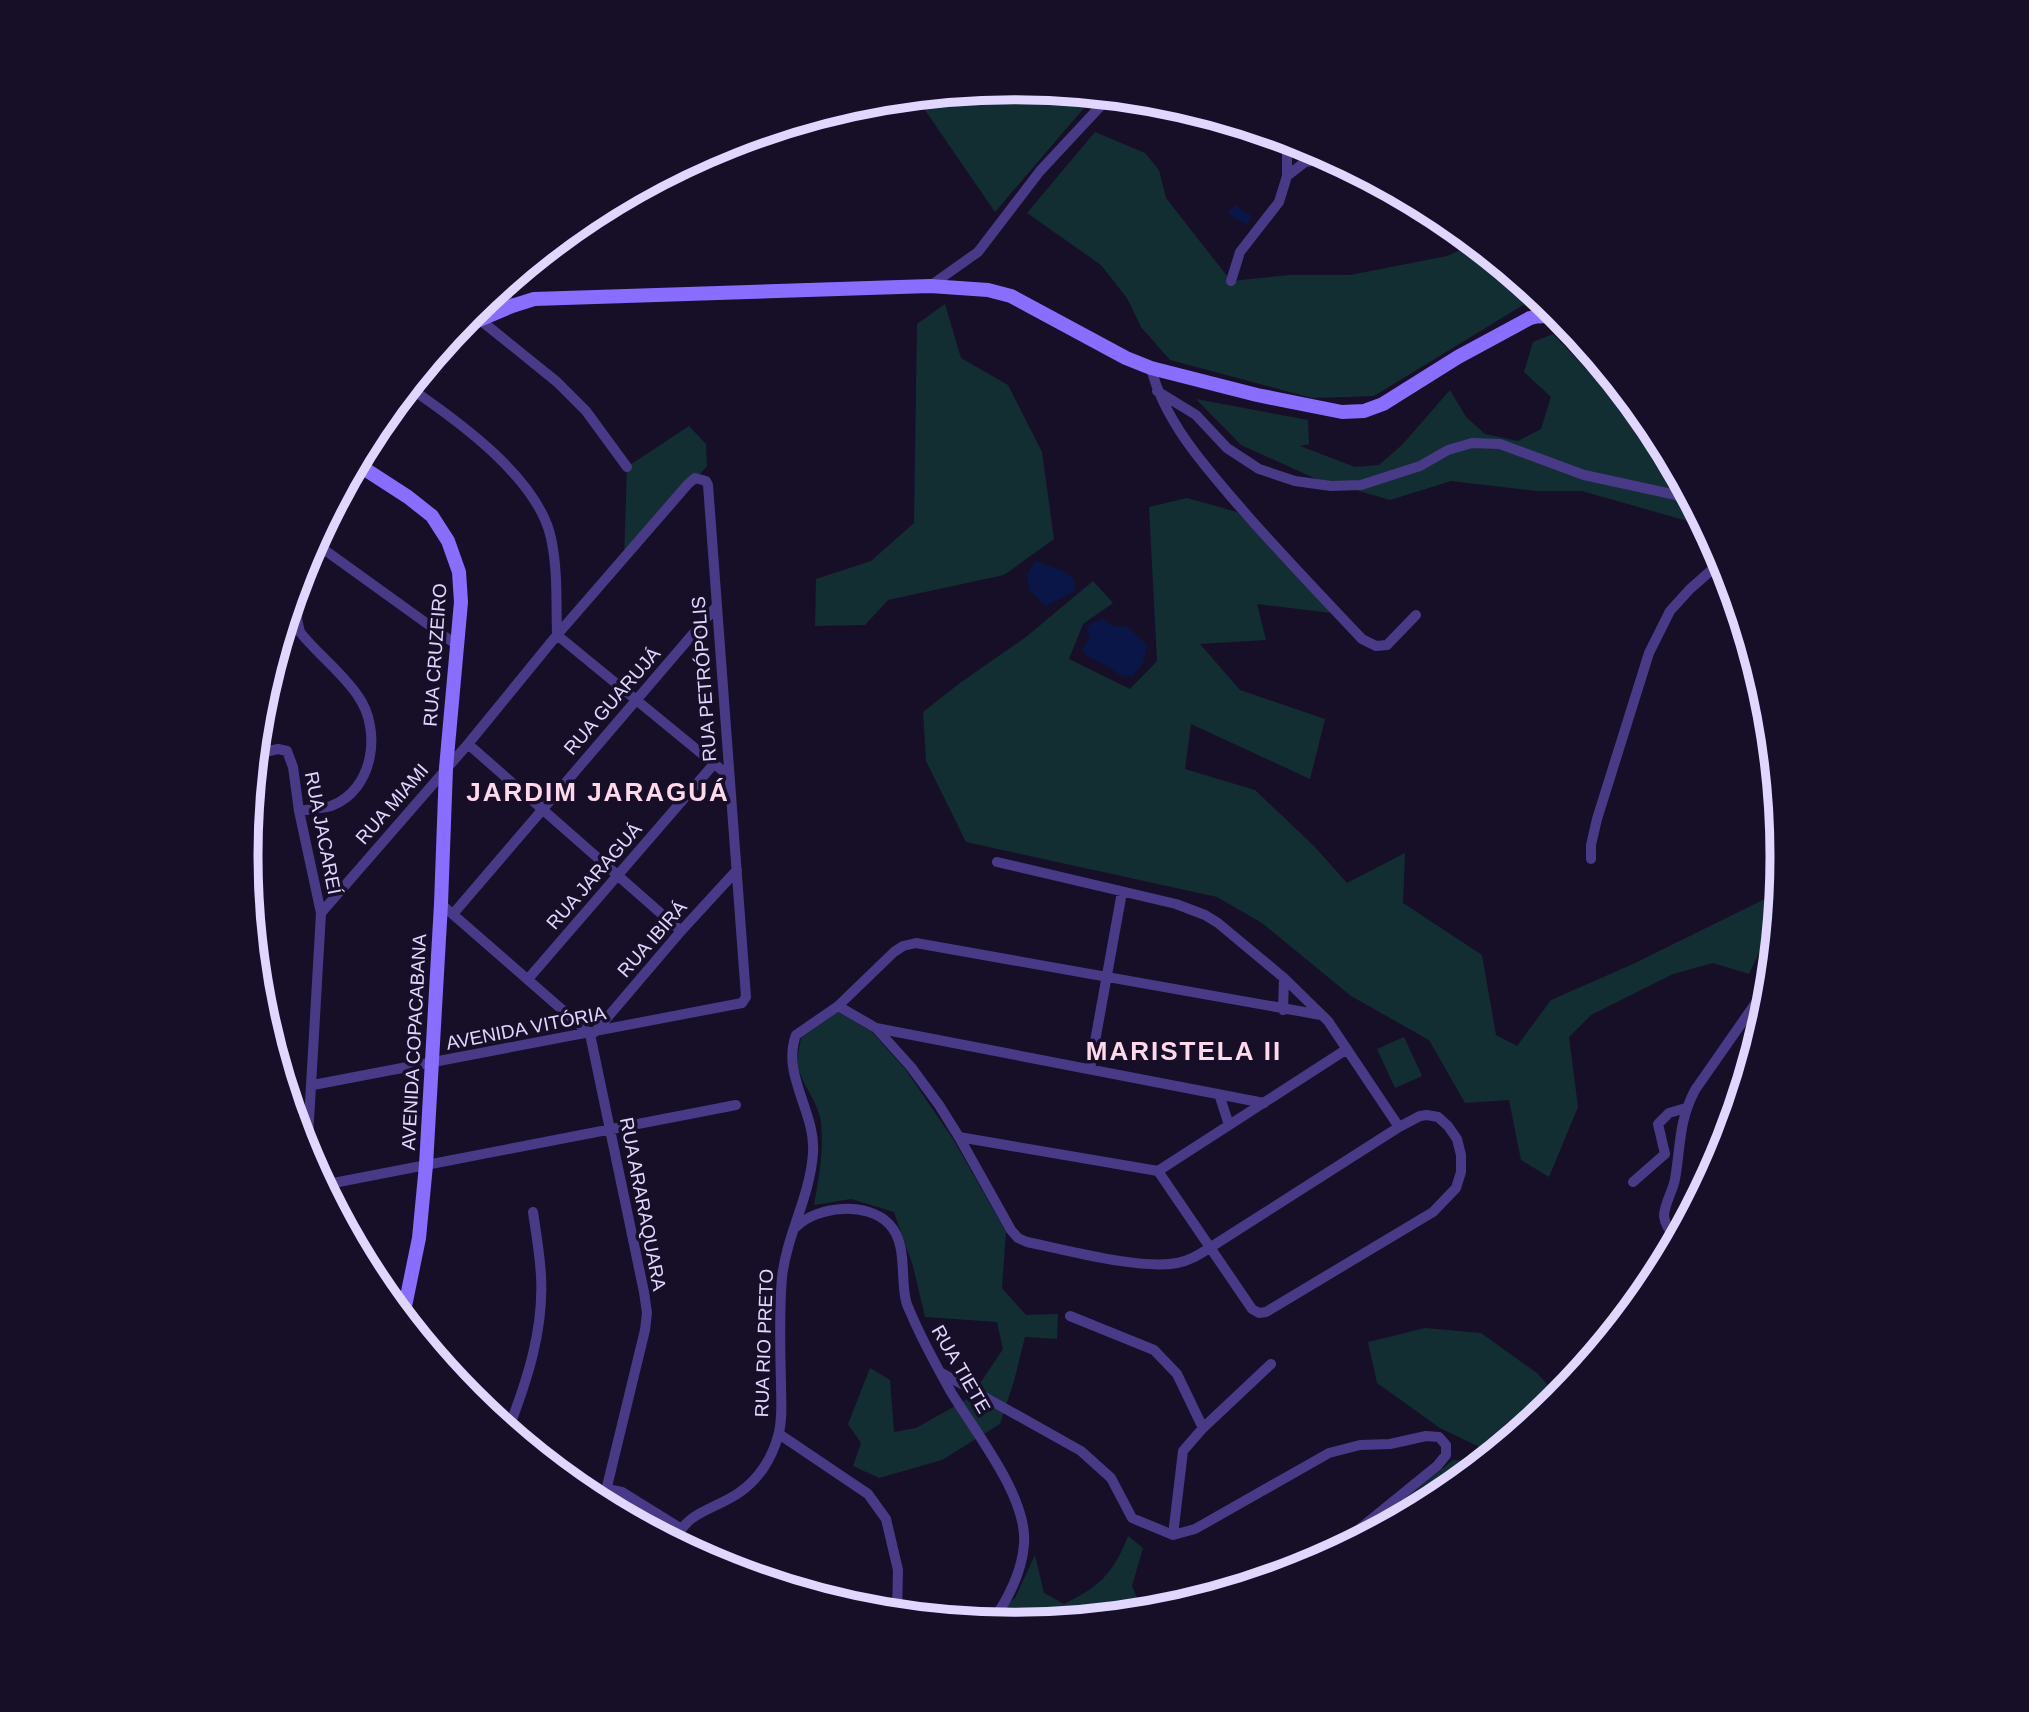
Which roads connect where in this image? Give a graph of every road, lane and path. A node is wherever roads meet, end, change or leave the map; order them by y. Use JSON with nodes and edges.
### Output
{"nodes":[{"id":1,"x":1102,"y":105,"type":"edge"},
{"id":2,"x":1287,"y":151,"type":"edge"},
{"id":3,"x":1313,"y":161,"type":"edge"},
{"id":4,"x":1287,"y":176,"type":"junction"},
{"id":5,"x":1231,"y":281,"type":"dead end"},
{"id":6,"x":930,"y":286,"type":"junction"},
{"id":7,"x":506,"y":297,"type":"edge"},
{"id":8,"x":512,"y":306,"type":"junction"},
{"id":9,"x":1543,"y":315,"type":"edge"},
{"id":10,"x":484,"y":317,"type":"edge"},
{"id":11,"x":481,"y":320,"type":"edge"},
{"id":12,"x":1151,"y":368,"type":"junction"},
{"id":13,"x":1157,"y":391,"type":"junction"},
{"id":14,"x":417,"y":393,"type":"edge"},
{"id":15,"x":627,"y":467,"type":"dead end"},
{"id":16,"x":365,"y":469,"type":"edge"},
{"id":17,"x":706,"y":481,"type":"joint"},
{"id":18,"x":1679,"y":496,"type":"edge"},
{"id":19,"x":323,"y":551,"type":"edge"},
{"id":20,"x":1714,"y":568,"type":"edge"},
{"id":21,"x":716,"y":607,"type":"junction"},
{"id":22,"x":1416,"y":615,"type":"dead end"},
{"id":23,"x":297,"y":616,"type":"edge"},
{"id":24,"x":557,"y":635,"type":"junction"},
{"id":25,"x":458,"y":646,"type":"junction"},
{"id":26,"x":636,"y":700,"type":"junction"},
{"id":27,"x":468,"y":744,"type":"junction"},
{"id":28,"x":266,"y":752,"type":"edge"},
{"id":29,"x":713,"y":765,"type":"junction"},
{"id":30,"x":446,"y":768,"type":"junction"},
{"id":31,"x":729,"y":776,"type":"junction"},
{"id":32,"x":542,"y":810,"type":"junction"},
{"id":33,"x":299,"y":811,"type":"junction"},
{"id":34,"x":1591,"y":859,"type":"dead end"},
{"id":35,"x":997,"y":862,"type":"dead end"},
{"id":36,"x":737,"y":870,"type":"junction"},
{"id":37,"x":617,"y":876,"type":"junction"},
{"id":38,"x":1122,"y":892,"type":"junction"},
{"id":39,"x":441,"y":904,"type":"junction"},
{"id":40,"x":321,"y":913,"type":"junction"},
{"id":41,"x":453,"y":914,"type":"junction"},
{"id":42,"x":681,"y":931,"type":"junction"},
{"id":43,"x":1105,"y":978,"type":"junction"},
{"id":44,"x":1284,"y":978,"type":"junction"},
{"id":45,"x":528,"y":979,"type":"junction"},
{"id":46,"x":744,"y":1001,"type":"joint"},
{"id":47,"x":1756,"y":1002,"type":"edge"},
{"id":48,"x":838,"y":1006,"type":"junction"},
{"id":49,"x":1283,"y":1010,"type":"junction"},
{"id":50,"x":1321,"y":1015,"type":"junction"},
{"id":51,"x":876,"y":1028,"type":"junction"},
{"id":52,"x":592,"y":1033,"type":"junction"},
{"id":53,"x":1347,"y":1049,"type":"junction"},
{"id":54,"x":432,"y":1063,"type":"junction"},
{"id":55,"x":1090,"y":1069,"type":"junction"},
{"id":56,"x":313,"y":1086,"type":"junction"},
{"id":57,"x":1219,"y":1094,"type":"junction"},
{"id":58,"x":1264,"y":1103,"type":"junction"},
{"id":59,"x":736,"y":1105,"type":"dead end"},
{"id":60,"x":1686,"y":1108,"type":"junction"},
{"id":61,"x":1229,"y":1125,"type":"junction"},
{"id":62,"x":1399,"y":1127,"type":"junction"},
{"id":63,"x":309,"y":1128,"type":"edge"},
{"id":64,"x":611,"y":1129,"type":"junction"},
{"id":65,"x":959,"y":1137,"type":"junction"},
{"id":66,"x":426,"y":1165,"type":"junction"},
{"id":67,"x":1158,"y":1171,"type":"junction"},
{"id":68,"x":1633,"y":1182,"type":"dead end"},
{"id":69,"x":333,"y":1183,"type":"edge"},
{"id":70,"x":533,"y":1212,"type":"dead end"},
{"id":71,"x":793,"y":1230,"type":"junction"},
{"id":72,"x":1670,"y":1232,"type":"edge"},
{"id":73,"x":1211,"y":1247,"type":"junction"},
{"id":74,"x":406,"y":1303,"type":"edge"},
{"id":75,"x":1070,"y":1315,"type":"dead end"},
{"id":76,"x":1272,"y":1364,"type":"dead end"},
{"id":77,"x":940,"y":1372,"type":"junction"},
{"id":78,"x":512,"y":1421,"type":"edge"},
{"id":79,"x":1203,"y":1428,"type":"junction"},
{"id":80,"x":779,"y":1434,"type":"junction"},
{"id":81,"x":607,"y":1489,"type":"junction"},
{"id":82,"x":606,"y":1492,"type":"edge"},
{"id":83,"x":680,"y":1528,"type":"junction"},
{"id":84,"x":1361,"y":1528,"type":"edge"},
{"id":85,"x":679,"y":1533,"type":"edge"},
{"id":86,"x":1173,"y":1535,"type":"junction"},
{"id":87,"x":897,"y":1603,"type":"edge"},
{"id":88,"x":999,"y":1612,"type":"edge"}],
"edges":[{"from":1,"to":6,"type":"street"},
{"from":2,"to":4,"type":"street"},
{"from":3,"to":4,"type":"street"},
{"from":4,"to":5,"type":"street"},
{"from":6,"to":8,"type":"main road"},
{"from":6,"to":12,"type":"main road"},
{"from":7,"to":8,"type":"street"},
{"from":8,"to":10,"type":"main road"},
{"from":9,"to":12,"type":"main road"},
{"from":11,"to":15,"type":"street"},
{"from":12,"to":13,"type":"street"},
{"from":13,"to":18,"type":"street"},
{"from":13,"to":22,"type":"street"},
{"from":14,"to":24,"type":"street"},
{"from":16,"to":25,"type":"main road","name":"RUA CRUZEIRO"},
{"from":17,"to":21,"type":"street","name":"RUA PETRÓPOLIS"},
{"from":17,"to":24,"type":"street","name":"RUA MIAMI"},
{"from":19,"to":25,"type":"street"},
{"from":20,"to":34,"type":"street"},
{"from":21,"to":26,"type":"street","name":"RUA GUARUJÁ"},
{"from":21,"to":31,"type":"street","name":"RUA PETRÓPOLIS"},
{"from":23,"to":33,"type":"street"},
{"from":24,"to":26,"type":"street"},
{"from":24,"to":27,"type":"street","name":"RUA MIAMI"},
{"from":25,"to":30,"type":"main road","name":"RUA CRUZEIRO"},
{"from":26,"to":29,"type":"street"},
{"from":26,"to":32,"type":"street","name":"RUA GUARUJÁ"},
{"from":27,"to":30,"type":"street","name":"RUA MIAMI"},
{"from":27,"to":32,"type":"street"},
{"from":28,"to":33,"type":"street","name":"RUA JACAREÍ"},
{"from":29,"to":31,"type":"street"},
{"from":29,"to":37,"type":"street","name":"RUA JARAGUÁ"},
{"from":30,"to":39,"type":"main road","name":"AVENIDA COPACABANA"},
{"from":30,"to":40,"type":"street","name":"RUA MIAMI"},
{"from":31,"to":36,"type":"street","name":"RUA PETRÓPOLIS"},
{"from":32,"to":37,"type":"street"},
{"from":32,"to":41,"type":"street","name":"RUA GUARUJÁ"},
{"from":33,"to":40,"type":"street","name":"RUA JACAREÍ"},
{"from":35,"to":38,"type":"street"},
{"from":36,"to":42,"type":"street","name":"RUA IBIRÁ"},
{"from":36,"to":46,"type":"street","name":"RUA PETRÓPOLIS"},
{"from":37,"to":42,"type":"street"},
{"from":37,"to":45,"type":"street","name":"RUA JARAGUÁ"},
{"from":38,"to":43,"type":"street"},
{"from":38,"to":44,"type":"street"},
{"from":39,"to":41,"type":"street"},
{"from":39,"to":54,"type":"main road","name":"AVENIDA COPACABANA"},
{"from":40,"to":56,"type":"street"},
{"from":41,"to":45,"type":"street"},
{"from":42,"to":52,"type":"street","name":"RUA IBIRÁ"},
{"from":43,"to":48,"type":"street"},
{"from":43,"to":49,"type":"street"},
{"from":43,"to":55,"type":"street"},
{"from":44,"to":49,"type":"street"},
{"from":44,"to":50,"type":"street"},
{"from":45,"to":52,"type":"street"},
{"from":46,"to":52,"type":"street","name":"AVENIDA VITÓRIA"},
{"from":47,"to":60,"type":"street"},
{"from":48,"to":51,"type":"street"},
{"from":48,"to":71,"type":"street","name":"RUA RIO PRETO"},
{"from":49,"to":50,"type":"street"},
{"from":50,"to":53,"type":"street"},
{"from":51,"to":55,"type":"street"},
{"from":51,"to":65,"type":"street"},
{"from":52,"to":54,"type":"street","name":"AVENIDA VITÓRIA"},
{"from":52,"to":64,"type":"street","name":"RUA ARARAQUARA"},
{"from":53,"to":58,"type":"street"},
{"from":53,"to":62,"type":"street"},
{"from":54,"to":56,"type":"street","name":"AVENIDA VITÓRIA"},
{"from":54,"to":66,"type":"main road","name":"AVENIDA COPACABANA"},
{"from":55,"to":57,"type":"street"},
{"from":56,"to":63,"type":"street"},
{"from":57,"to":58,"type":"street"},
{"from":57,"to":61,"type":"street"},
{"from":58,"to":61,"type":"street"},
{"from":59,"to":64,"type":"street"},
{"from":60,"to":68,"type":"street"},
{"from":60,"to":72,"type":"street"},
{"from":61,"to":67,"type":"street"},
{"from":62,"to":73,"type":"street"},
{"from":62,"to":73,"type":"street"},
{"from":64,"to":66,"type":"street"},
{"from":64,"to":81,"type":"street","name":"RUA ARARAQUARA"},
{"from":65,"to":67,"type":"street"},
{"from":65,"to":73,"type":"street"},
{"from":66,"to":69,"type":"street"},
{"from":66,"to":74,"type":"main road","name":"AVENIDA COPACABANA"},
{"from":67,"to":73,"type":"street"},
{"from":70,"to":78,"type":"street"},
{"from":71,"to":77,"type":"street","name":"RUA TIETE"},
{"from":71,"to":80,"type":"street","name":"RUA RIO PRETO"},
{"from":75,"to":79,"type":"street"},
{"from":76,"to":79,"type":"street"},
{"from":77,"to":86,"type":"street"},
{"from":77,"to":88,"type":"street","name":"RUA TIETE"},
{"from":79,"to":86,"type":"street"},
{"from":80,"to":83,"type":"street","name":"RUA RIO PRETO"},
{"from":80,"to":87,"type":"street"},
{"from":81,"to":82,"type":"street","name":"RUA ARARAQUARA"},
{"from":81,"to":83,"type":"street"},
{"from":83,"to":85,"type":"street"},
{"from":84,"to":86,"type":"street"}]}
